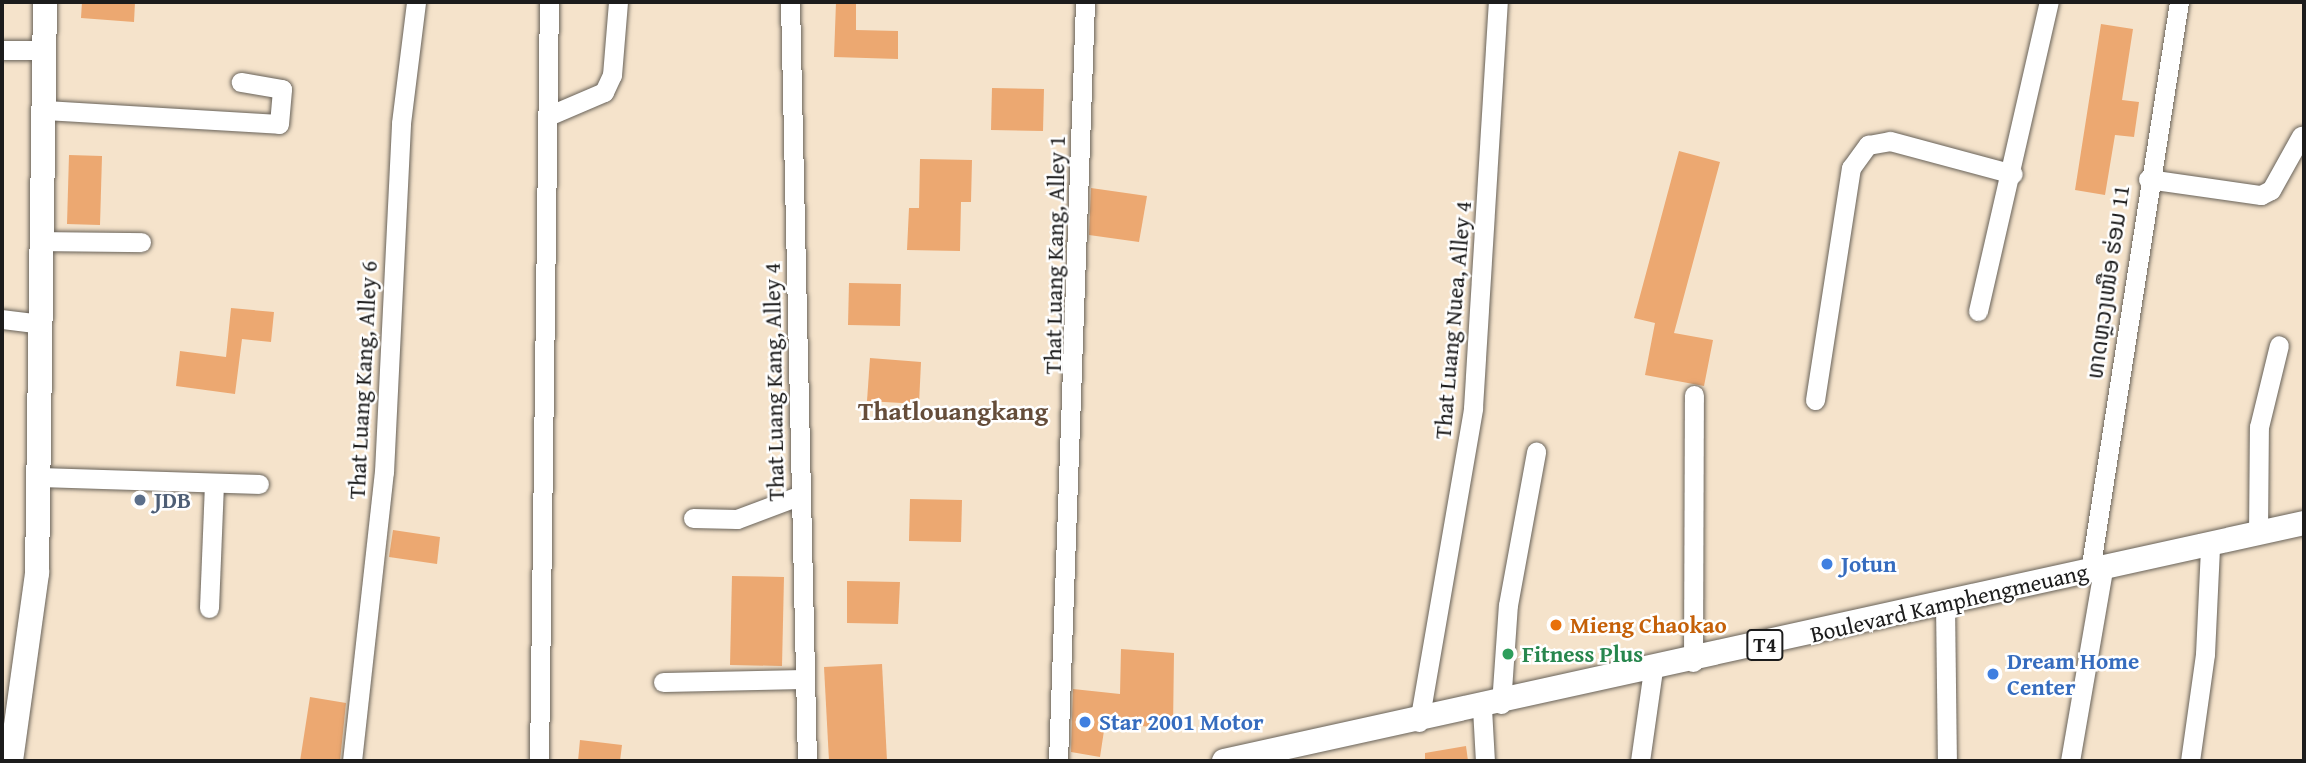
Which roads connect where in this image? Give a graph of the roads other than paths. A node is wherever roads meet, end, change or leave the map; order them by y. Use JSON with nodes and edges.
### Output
{"nodes":[{"id":1,"x":45,"y":2,"type":"edge"},
{"id":2,"x":416,"y":2,"type":"edge"},
{"id":3,"x":549,"y":2,"type":"edge"},
{"id":4,"x":618,"y":2,"type":"edge"},
{"id":5,"x":790,"y":2,"type":"edge"},
{"id":6,"x":1086,"y":2,"type":"edge"},
{"id":7,"x":1499,"y":2,"type":"edge"},
{"id":8,"x":2049,"y":2,"type":"edge"},
{"id":9,"x":2179,"y":2,"type":"edge"},
{"id":10,"x":2,"y":50,"type":"edge"},
{"id":11,"x":45,"y":50,"type":"junction"},
{"id":12,"x":241,"y":82,"type":"dead end"},
{"id":13,"x":45,"y":110,"type":"junction"},
{"id":14,"x":548,"y":116,"type":"junction"},
{"id":15,"x":2301,"y":136,"type":"dead end"},
{"id":16,"x":2013,"y":174,"type":"junction"},
{"id":17,"x":2148,"y":179,"type":"junction"},
{"id":18,"x":43,"y":241,"type":"junction"},
{"id":19,"x":141,"y":243,"type":"dead end"},
{"id":20,"x":1978,"y":311,"type":"dead end"},
{"id":21,"x":2,"y":319,"type":"edge"},
{"id":22,"x":42,"y":324,"type":"junction"},
{"id":23,"x":2278,"y":345,"type":"dead end"},
{"id":24,"x":1694,"y":395,"type":"dead end"},
{"id":25,"x":1815,"y":400,"type":"dead end"},
{"id":26,"x":1536,"y":452,"type":"dead end"},
{"id":27,"x":41,"y":477,"type":"junction"},
{"id":28,"x":214,"y":483,"type":"junction"},
{"id":29,"x":259,"y":484,"type":"dead end"},
{"id":30,"x":801,"y":495,"type":"junction"},
{"id":31,"x":693,"y":518,"type":"dead end"},
{"id":32,"x":2304,"y":523,"type":"edge"},
{"id":33,"x":2258,"y":534,"type":"junction"},
{"id":34,"x":2210,"y":547,"type":"junction"},
{"id":35,"x":2096,"y":570,"type":"junction"},
{"id":36,"x":1945,"y":603,"type":"junction"},
{"id":37,"x":209,"y":608,"type":"dead end"},
{"id":38,"x":1693,"y":662,"type":"junction"},
{"id":39,"x":26,"y":667,"type":"junction"},
{"id":40,"x":1653,"y":670,"type":"junction"},
{"id":41,"x":805,"y":679,"type":"junction"},
{"id":42,"x":663,"y":682,"type":"dead end"},
{"id":43,"x":2,"y":696,"type":"edge"},
{"id":44,"x":1492,"y":706,"type":"junction"},
{"id":45,"x":1419,"y":722,"type":"junction"},
{"id":46,"x":1289,"y":754,"type":"edge"},
{"id":47,"x":11,"y":761,"type":"edge"},
{"id":48,"x":352,"y":761,"type":"edge"},
{"id":49,"x":539,"y":761,"type":"edge"},
{"id":50,"x":807,"y":761,"type":"edge"},
{"id":51,"x":1058,"y":761,"type":"edge"},
{"id":52,"x":1224,"y":761,"type":"edge"},
{"id":53,"x":1485,"y":761,"type":"edge"},
{"id":54,"x":1640,"y":761,"type":"edge"},
{"id":55,"x":1947,"y":761,"type":"edge"},
{"id":56,"x":2070,"y":761,"type":"edge"},
{"id":57,"x":2190,"y":761,"type":"edge"}],
"edges":[{"from":1,"to":11,"type":"main road"},
{"from":2,"to":48,"type":"street","name":"That Luang Kang, Alley 6"},
{"from":3,"to":14,"type":"street"},
{"from":4,"to":14,"type":"street"},
{"from":5,"to":30,"type":"street","name":"That Luang Kang, Alley 4"},
{"from":6,"to":51,"type":"street","name":"That Luang Kang, Alley 1"},
{"from":7,"to":45,"type":"street","name":"That Luang Nuea, Alley 4"},
{"from":8,"to":16,"type":"street"},
{"from":9,"to":17,"type":"street","name":"ທາດຫຼວງເໜືອ ຮ່ອມ 11"},
{"from":10,"to":11,"type":"street"},
{"from":11,"to":13,"type":"main road"},
{"from":12,"to":13,"type":"street"},
{"from":13,"to":18,"type":"main road"},
{"from":14,"to":49,"type":"street"},
{"from":15,"to":17,"type":"street"},
{"from":16,"to":20,"type":"street"},
{"from":16,"to":25,"type":"street"},
{"from":17,"to":35,"type":"street","name":"ທາດຫຼວງເໜືອ ຮ່ອມ 11"},
{"from":18,"to":19,"type":"street"},
{"from":18,"to":22,"type":"main road"},
{"from":21,"to":22,"type":"street"},
{"from":22,"to":27,"type":"main road"},
{"from":23,"to":33,"type":"street"},
{"from":24,"to":38,"type":"street"},
{"from":26,"to":44,"type":"street"},
{"from":27,"to":28,"type":"street"},
{"from":27,"to":39,"type":"main road"},
{"from":28,"to":29,"type":"street"},
{"from":28,"to":37,"type":"street"},
{"from":30,"to":31,"type":"street"},
{"from":30,"to":41,"type":"street","name":"That Luang Kang, Alley 4"},
{"from":32,"to":33,"type":"main road","name":"Boulevard Kamphengmeuang","number":"T4"},
{"from":33,"to":34,"type":"main road","name":"Boulevard Kamphengmeuang","number":"T4"},
{"from":34,"to":35,"type":"main road","name":"Boulevard Kamphengmeuang","number":"T4"},
{"from":34,"to":57,"type":"street"},
{"from":35,"to":36,"type":"main road","name":"Boulevard Kamphengmeuang","number":"T4"},
{"from":35,"to":56,"type":"street","name":"ທາດຫຼວງເໜືອ ຮ່ອມ 11"},
{"from":36,"to":38,"type":"main road","name":"Boulevard Kamphengmeuang","number":"T4"},
{"from":36,"to":55,"type":"street"},
{"from":38,"to":40,"type":"main road","name":"Boulevard Kamphengmeuang","number":"T4"},
{"from":39,"to":43,"type":"main road"},
{"from":39,"to":47,"type":"main road"},
{"from":40,"to":44,"type":"main road","name":"Boulevard Kamphengmeuang","number":"T4"},
{"from":40,"to":54,"type":"street"},
{"from":41,"to":42,"type":"street"},
{"from":41,"to":50,"type":"street","name":"That Luang Kang, Alley 4"},
{"from":44,"to":45,"type":"main road","name":"Boulevard Kamphengmeuang","number":"T4"},
{"from":44,"to":53,"type":"street"},
{"from":45,"to":46,"type":"main road","name":"Boulevard Kamphengmeuang","number":"T4"},
{"from":46,"to":52,"type":"main road","name":"Boulevard Kamphengmeuang","number":"T4"}]}
